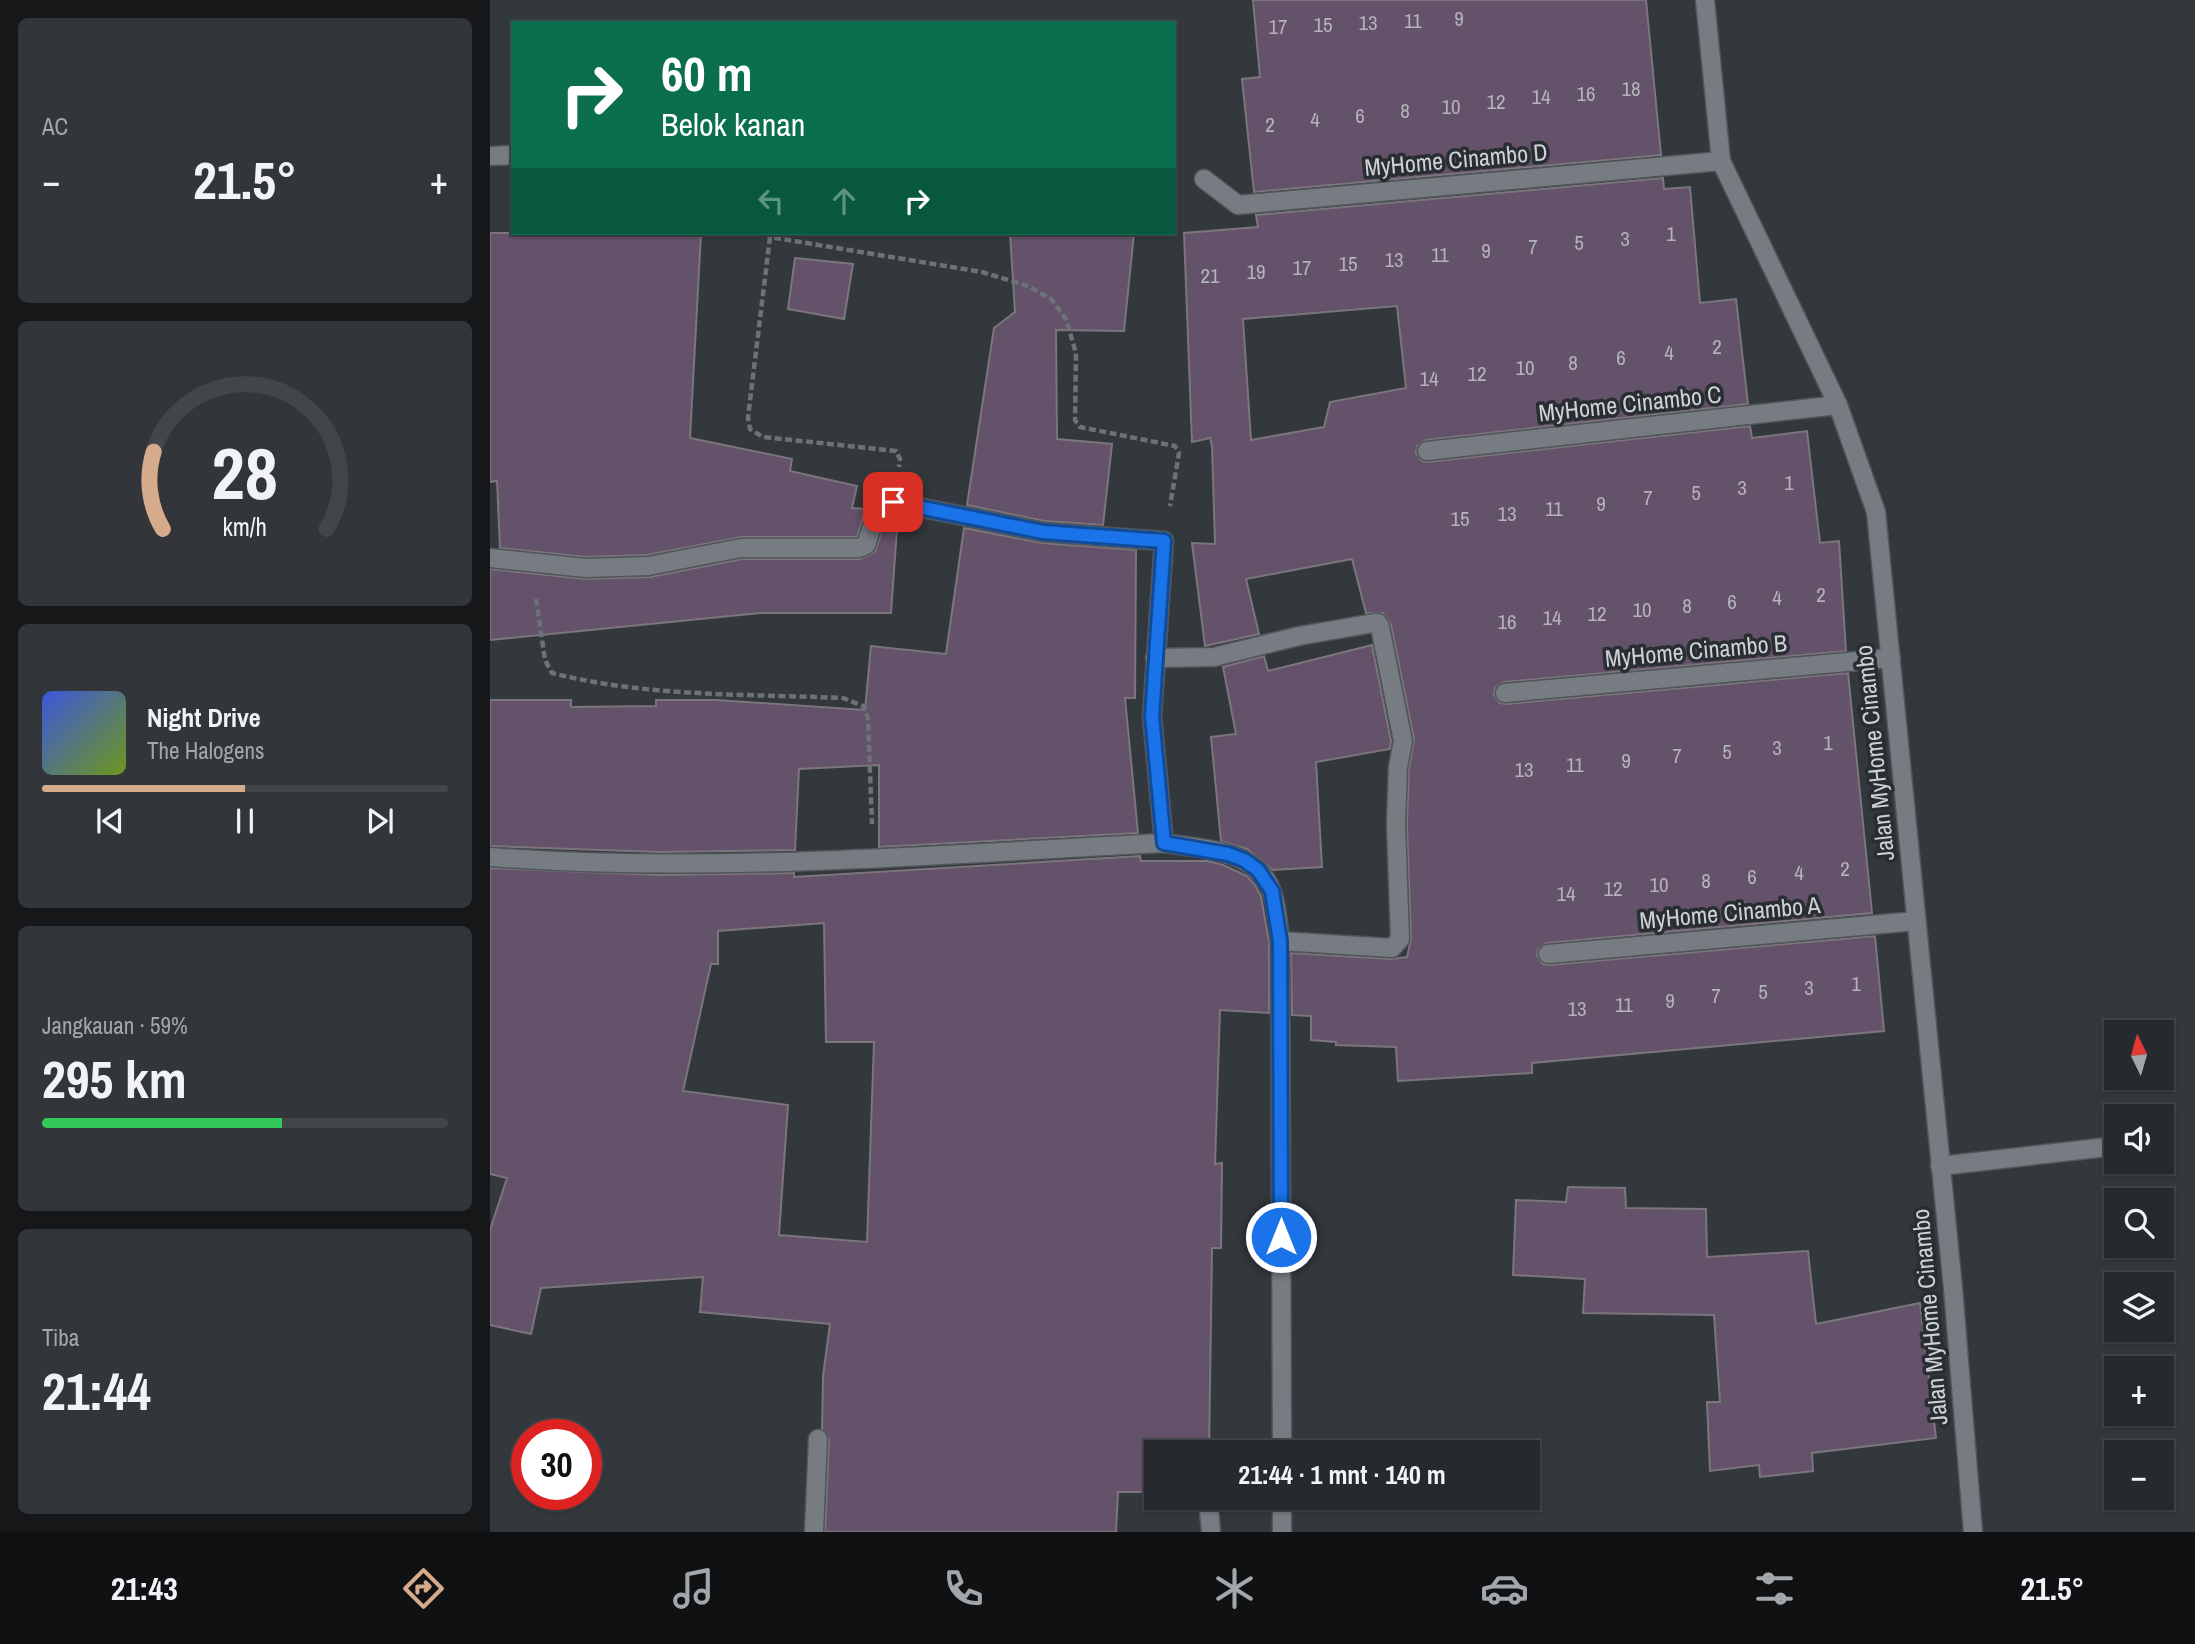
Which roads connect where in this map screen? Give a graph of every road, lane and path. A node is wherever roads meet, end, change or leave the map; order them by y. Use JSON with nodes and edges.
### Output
{"nodes":[{"id":1,"x":1705,"y":0,"type":"edge"},
{"id":2,"x":511,"y":155,"type":"edge"},
{"id":3,"x":490,"y":156,"type":"edge"},
{"id":4,"x":1721,"y":161,"type":"junction"},
{"id":5,"x":1204,"y":179,"type":"dead end"},
{"id":6,"x":768,"y":235,"type":"edge"},
{"id":7,"x":1838,"y":405,"type":"junction"},
{"id":8,"x":1427,"y":451,"type":"dead end"},
{"id":9,"x":893,"y":502,"type":"junction"},
{"id":10,"x":1164,"y":541,"type":"junction"},
{"id":11,"x":490,"y":558,"type":"edge"},
{"id":12,"x":532,"y":564,"type":"junction"},
{"id":13,"x":1891,"y":657,"type":"junction"},
{"id":14,"x":1155,"y":658,"type":"junction"},
{"id":15,"x":1505,"y":693,"type":"dead end"},
{"id":16,"x":1164,"y":843,"type":"junction"},
{"id":17,"x":490,"y":857,"type":"edge"},
{"id":18,"x":873,"y":858,"type":"junction"},
{"id":19,"x":1916,"y":921,"type":"junction"},
{"id":20,"x":1280,"y":941,"type":"junction"},
{"id":21,"x":1548,"y":954,"type":"dead end"},
{"id":22,"x":2104,"y":1147,"type":"edge"},
{"id":23,"x":1940,"y":1166,"type":"junction"},
{"id":24,"x":818,"y":1439,"type":"dead end"},
{"id":25,"x":1282,"y":1440,"type":"edge"},
{"id":26,"x":1209,"y":1510,"type":"edge"},
{"id":27,"x":1282,"y":1510,"type":"edge"},
{"id":28,"x":814,"y":1532,"type":"edge"},
{"id":29,"x":1212,"y":1532,"type":"edge"},
{"id":30,"x":1282,"y":1532,"type":"edge"},
{"id":31,"x":1973,"y":1532,"type":"edge"}],
"edges":[{"from":1,"to":4,"type":"street","name":"Jalan MyHome Cinambo"},
{"from":2,"to":3,"type":"street"},
{"from":4,"to":5,"type":"street","name":"MyHome Cinambo D"},
{"from":4,"to":7,"type":"street","name":"Jalan MyHome Cinambo"},
{"from":6,"to":9,"type":"path"},
{"from":6,"to":10,"type":"path"},
{"from":7,"to":8,"type":"street","name":"MyHome Cinambo C"},
{"from":7,"to":13,"type":"street","name":"Jalan MyHome Cinambo"},
{"from":9,"to":10,"type":"street"},
{"from":9,"to":12,"type":"street"},
{"from":10,"to":14,"type":"street"},
{"from":11,"to":12,"type":"street"},
{"from":12,"to":18,"type":"path"},
{"from":13,"to":15,"type":"street","name":"MyHome Cinambo B"},
{"from":13,"to":19,"type":"street","name":"Jalan MyHome Cinambo"},
{"from":14,"to":16,"type":"street"},
{"from":14,"to":20,"type":"street"},
{"from":16,"to":18,"type":"street"},
{"from":16,"to":20,"type":"street"},
{"from":17,"to":18,"type":"street"},
{"from":19,"to":21,"type":"street","name":"MyHome Cinambo A"},
{"from":19,"to":23,"type":"street","name":"Jalan MyHome Cinambo"},
{"from":20,"to":25,"type":"street"},
{"from":22,"to":23,"type":"street"},
{"from":23,"to":31,"type":"street","name":"Jalan MyHome Cinambo"},
{"from":24,"to":28,"type":"street"},
{"from":26,"to":29,"type":"street"},
{"from":27,"to":30,"type":"street"}]}
